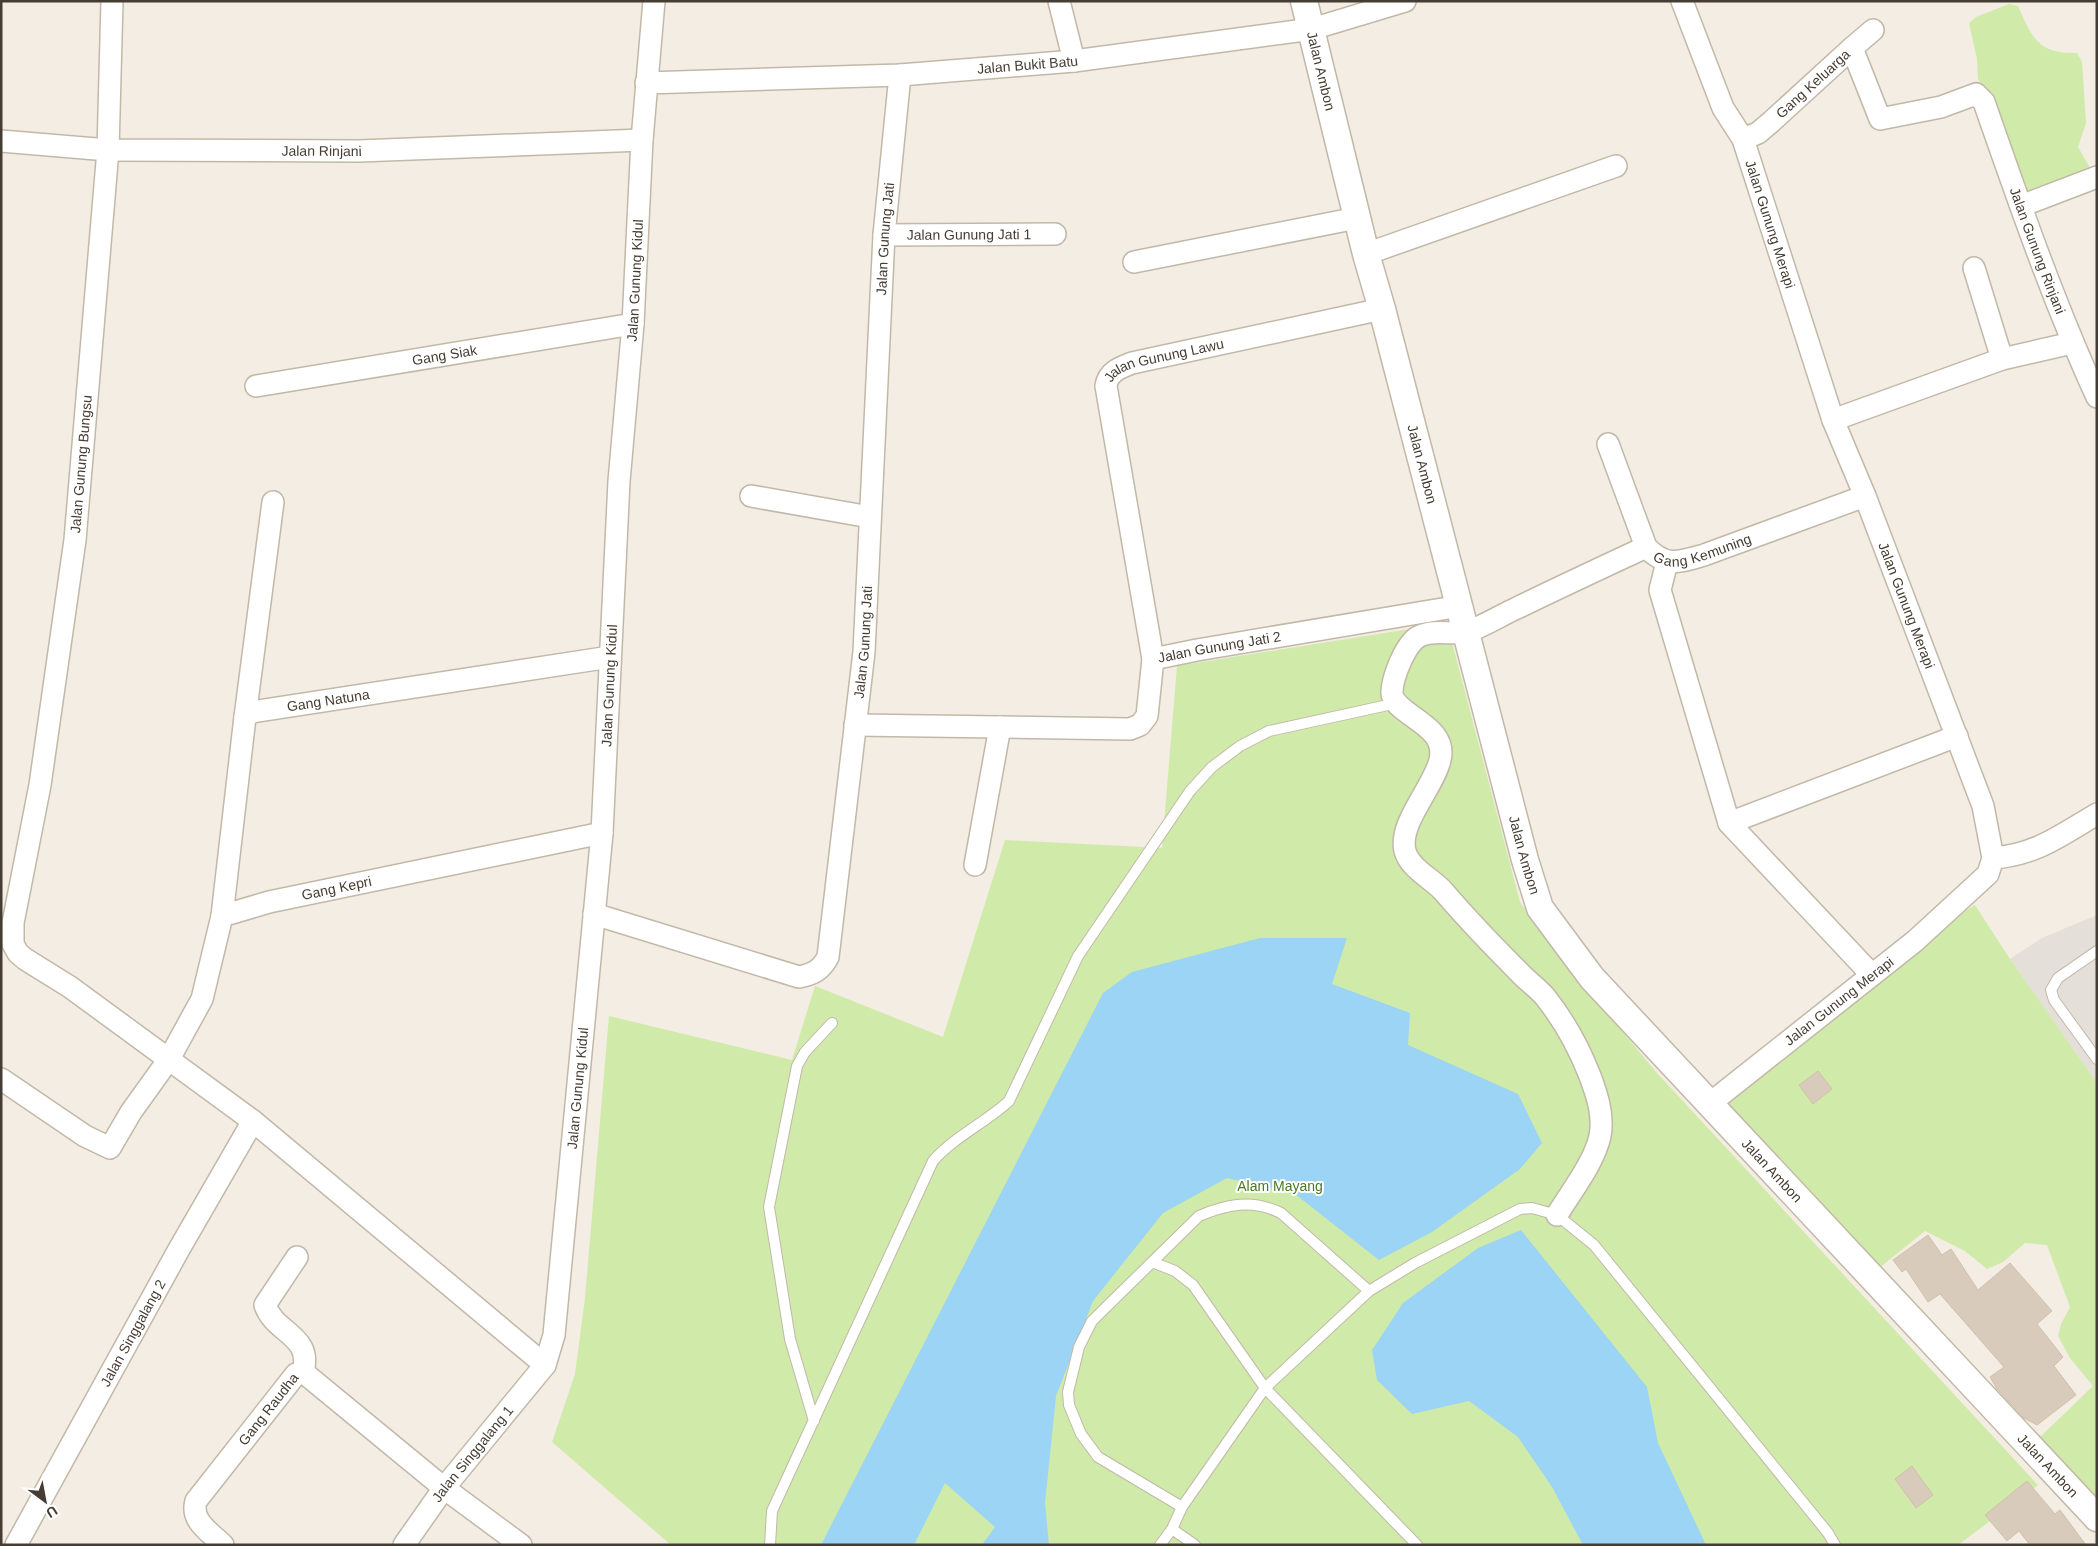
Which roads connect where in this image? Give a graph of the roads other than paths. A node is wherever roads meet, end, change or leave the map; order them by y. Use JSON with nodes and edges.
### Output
{"nodes":[{"id":1,"x":112,"y":1,"type":"edge"},
{"id":2,"x":654,"y":1,"type":"edge"},
{"id":3,"x":1059,"y":1,"type":"edge"},
{"id":4,"x":1304,"y":1,"type":"edge"},
{"id":5,"x":1405,"y":1,"type":"edge"},
{"id":6,"x":1682,"y":1,"type":"edge"},
{"id":7,"x":1312,"y":29,"type":"junction"},
{"id":8,"x":1873,"y":30,"type":"dead end"},
{"id":9,"x":1852,"y":48,"type":"junction"},
{"id":10,"x":1074,"y":61,"type":"junction"},
{"id":11,"x":900,"y":75,"type":"junction"},
{"id":12,"x":646,"y":83,"type":"junction"},
{"id":13,"x":1984,"y":102,"type":"joint"},
{"id":14,"x":1743,"y":139,"type":"junction"},
{"id":15,"x":642,"y":140,"type":"junction"},
{"id":16,"x":1,"y":141,"type":"edge"},
{"id":17,"x":108,"y":150,"type":"junction"},
{"id":18,"x":1616,"y":166,"type":"dead end"},
{"id":19,"x":2097,"y":177,"type":"edge"},
{"id":20,"x":2021,"y":206,"type":"junction"},
{"id":21,"x":1357,"y":218,"type":"junction"},
{"id":22,"x":1055,"y":234,"type":"dead end"},
{"id":23,"x":884,"y":235,"type":"junction"},
{"id":24,"x":1366,"y":254,"type":"junction"},
{"id":25,"x":1134,"y":262,"type":"dead end"},
{"id":26,"x":1974,"y":268,"type":"dead end"},
{"id":27,"x":1382,"y":309,"type":"junction"},
{"id":28,"x":633,"y":324,"type":"junction"},
{"id":29,"x":2072,"y":343,"type":"junction"},
{"id":30,"x":2002,"y":359,"type":"junction"},
{"id":31,"x":256,"y":386,"type":"dead end"},
{"id":32,"x":2097,"y":397,"type":"edge"},
{"id":33,"x":1833,"y":420,"type":"junction"},
{"id":34,"x":1608,"y":444,"type":"dead end"},
{"id":35,"x":752,"y":496,"type":"dead end"},
{"id":36,"x":1865,"y":496,"type":"junction"},
{"id":37,"x":273,"y":502,"type":"dead end"},
{"id":38,"x":870,"y":517,"type":"junction"},
{"id":39,"x":1646,"y":547,"type":"junction"},
{"id":40,"x":1667,"y":562,"type":"junction"},
{"id":41,"x":1460,"y":606,"type":"junction"},
{"id":42,"x":1466,"y":632,"type":"junction"},
{"id":43,"x":610,"y":657,"type":"junction"},
{"id":44,"x":1153,"y":659,"type":"junction"},
{"id":45,"x":1397,"y":703,"type":"junction"},
{"id":46,"x":245,"y":717,"type":"junction"},
{"id":47,"x":855,"y":726,"type":"junction"},
{"id":48,"x":1000,"y":727,"type":"junction"},
{"id":49,"x":1957,"y":736,"type":"junction"},
{"id":50,"x":2097,"y":814,"type":"edge"},
{"id":51,"x":1730,"y":824,"type":"junction"},
{"id":52,"x":602,"y":833,"type":"junction"},
{"id":53,"x":1993,"y":858,"type":"junction"},
{"id":54,"x":976,"y":865,"type":"dead end"},
{"id":55,"x":594,"y":914,"type":"junction"},
{"id":56,"x":222,"y":916,"type":"junction"},
{"id":57,"x":2097,"y":951,"type":"edge"},
{"id":58,"x":1872,"y":975,"type":"junction"},
{"id":59,"x":832,"y":1023,"type":"dead end"},
{"id":60,"x":2095,"y":1054,"type":"edge"},
{"id":61,"x":169,"y":1059,"type":"junction"},
{"id":62,"x":1,"y":1079,"type":"edge"},
{"id":63,"x":1708,"y":1105,"type":"junction"},
{"id":64,"x":253,"y":1122,"type":"junction"},
{"id":65,"x":1557,"y":1215,"type":"junction"},
{"id":66,"x":297,"y":1258,"type":"dead end"},
{"id":67,"x":1152,"y":1262,"type":"junction"},
{"id":68,"x":1370,"y":1291,"type":"junction"},
{"id":69,"x":545,"y":1366,"type":"junction"},
{"id":70,"x":303,"y":1372,"type":"junction"},
{"id":71,"x":1265,"y":1388,"type":"junction"},
{"id":72,"x":814,"y":1421,"type":"junction"},
{"id":73,"x":444,"y":1488,"type":"junction"},
{"id":74,"x":1182,"y":1507,"type":"junction"},
{"id":75,"x":2097,"y":1518,"type":"edge"},
{"id":76,"x":1172,"y":1529,"type":"junction"},
{"id":77,"x":16,"y":1545,"type":"edge"},
{"id":78,"x":223,"y":1545,"type":"edge"},
{"id":79,"x":404,"y":1545,"type":"edge"},
{"id":80,"x":521,"y":1545,"type":"edge"},
{"id":81,"x":770,"y":1545,"type":"edge"},
{"id":82,"x":1160,"y":1545,"type":"edge"},
{"id":83,"x":1195,"y":1545,"type":"edge"},
{"id":84,"x":1417,"y":1545,"type":"edge"},
{"id":85,"x":1835,"y":1545,"type":"edge"}],
"edges":[{"from":1,"to":17,"type":"street","name":"Jalan Gunung Bungsu"},
{"from":2,"to":12,"type":"street","name":"Jalan Gunung Kidul"},
{"from":3,"to":10,"type":"street"},
{"from":4,"to":7,"type":"street","name":"Jalan Ambon"},
{"from":5,"to":7,"type":"street","name":"Jalan Bukit Batu"},
{"from":6,"to":14,"type":"street","name":"Jalan Gunung Merapi"},
{"from":7,"to":10,"type":"street","name":"Jalan Bukit Batu"},
{"from":7,"to":21,"type":"street","name":"Jalan Ambon"},
{"from":8,"to":9,"type":"street"},
{"from":9,"to":13,"type":"street","name":"Gang Keluarga"},
{"from":9,"to":14,"type":"street","name":"Gang Keluarga"},
{"from":10,"to":11,"type":"street","name":"Jalan Bukit Batu"},
{"from":11,"to":12,"type":"street","name":"Jalan Bukit Batu"},
{"from":11,"to":23,"type":"street","name":"Jalan Gunung Jati"},
{"from":12,"to":15,"type":"street","name":"Jalan Gunung Kidul"},
{"from":13,"to":20,"type":"street","name":"Jalan Gunung Rinjani"},
{"from":14,"to":33,"type":"street","name":"Jalan Gunung Merapi"},
{"from":15,"to":17,"type":"street","name":"Jalan Rinjani"},
{"from":15,"to":28,"type":"street","name":"Jalan Gunung Kidul"},
{"from":16,"to":17,"type":"street","name":"Jalan Rinjani"},
{"from":17,"to":61,"type":"street","name":"Jalan Gunung Bungsu"},
{"from":18,"to":24,"type":"street"},
{"from":19,"to":20,"type":"street"},
{"from":20,"to":29,"type":"street","name":"Jalan Gunung Rinjani"},
{"from":21,"to":24,"type":"street","name":"Jalan Ambon"},
{"from":21,"to":25,"type":"street"},
{"from":22,"to":23,"type":"street","name":"Jalan Gunung Jati 1"},
{"from":23,"to":38,"type":"street","name":"Jalan Gunung Jati"},
{"from":24,"to":27,"type":"street","name":"Jalan Ambon"},
{"from":26,"to":30,"type":"street"},
{"from":27,"to":41,"type":"street","name":"Jalan Ambon"},
{"from":27,"to":44,"type":"street","name":"Jalan Gunung Lawu"},
{"from":28,"to":31,"type":"street","name":"Gang Siak"},
{"from":28,"to":43,"type":"street","name":"Jalan Gunung Kidul"},
{"from":29,"to":30,"type":"street"},
{"from":29,"to":32,"type":"street","name":"Jalan Gunung Rinjani"},
{"from":30,"to":33,"type":"street"},
{"from":33,"to":36,"type":"street","name":"Jalan Gunung Merapi"},
{"from":34,"to":39,"type":"street"},
{"from":35,"to":38,"type":"street"},
{"from":36,"to":40,"type":"street","name":"Gang Kemuning"},
{"from":36,"to":49,"type":"street","name":"Jalan Gunung Merapi"},
{"from":37,"to":46,"type":"street"},
{"from":38,"to":47,"type":"street","name":"Jalan Gunung Jati"},
{"from":39,"to":40,"type":"street","name":"Gang Kemuning"},
{"from":39,"to":42,"type":"street","name":"Gang Kemuning"},
{"from":40,"to":51,"type":"street"},
{"from":41,"to":42,"type":"street","name":"Jalan Ambon"},
{"from":41,"to":44,"type":"street","name":"Jalan Gunung Jati 2"},
{"from":42,"to":45,"type":"street"},
{"from":42,"to":63,"type":"street","name":"Jalan Ambon"},
{"from":43,"to":46,"type":"street","name":"Gang Natuna"},
{"from":43,"to":52,"type":"street","name":"Jalan Gunung Kidul"},
{"from":44,"to":48,"type":"street","name":"Jalan Gunung Jati 2"},
{"from":45,"to":65,"type":"street"},
{"from":45,"to":72,"type":"lane"},
{"from":46,"to":56,"type":"street"},
{"from":47,"to":48,"type":"street","name":"Jalan Gunung Jati 2"},
{"from":47,"to":55,"type":"street","name":"Jalan Gunung Jati"},
{"from":48,"to":54,"type":"street"},
{"from":49,"to":51,"type":"street"},
{"from":49,"to":53,"type":"street","name":"Jalan Gunung Merapi"},
{"from":50,"to":53,"type":"street"},
{"from":51,"to":58,"type":"street"},
{"from":52,"to":55,"type":"street","name":"Jalan Gunung Kidul"},
{"from":52,"to":56,"type":"street","name":"Gang Kepri"},
{"from":53,"to":58,"type":"street","name":"Jalan Gunung Merapi"},
{"from":55,"to":69,"type":"street","name":"Jalan Gunung Kidul"},
{"from":56,"to":61,"type":"street"},
{"from":57,"to":60,"type":"lane"},
{"from":58,"to":63,"type":"street","name":"Jalan Gunung Merapi"},
{"from":59,"to":72,"type":"lane"},
{"from":61,"to":62,"type":"street"},
{"from":61,"to":64,"type":"street","name":"Jalan Gunung Bungsu"},
{"from":63,"to":75,"type":"street","name":"Jalan Ambon"},
{"from":64,"to":69,"type":"street","name":"Jalan Gunung Bungsu"},
{"from":64,"to":77,"type":"street","name":"Jalan Singgalang 2"},
{"from":65,"to":68,"type":"lane"},
{"from":65,"to":85,"type":"lane"},
{"from":66,"to":70,"type":"street"},
{"from":67,"to":68,"type":"lane"},
{"from":67,"to":71,"type":"lane"},
{"from":67,"to":74,"type":"lane"},
{"from":68,"to":71,"type":"lane"},
{"from":69,"to":73,"type":"street","name":"Jalan Singgalang 1"},
{"from":70,"to":73,"type":"street","name":"Gang Raudha"},
{"from":70,"to":78,"type":"street","name":"Gang Raudha"},
{"from":71,"to":74,"type":"lane"},
{"from":71,"to":84,"type":"lane"},
{"from":72,"to":81,"type":"lane"},
{"from":73,"to":79,"type":"street","name":"Jalan Singgalang 1"},
{"from":73,"to":80,"type":"street","name":"Gang Raudha"},
{"from":74,"to":76,"type":"lane"},
{"from":76,"to":82,"type":"lane"},
{"from":76,"to":83,"type":"lane"}]}
